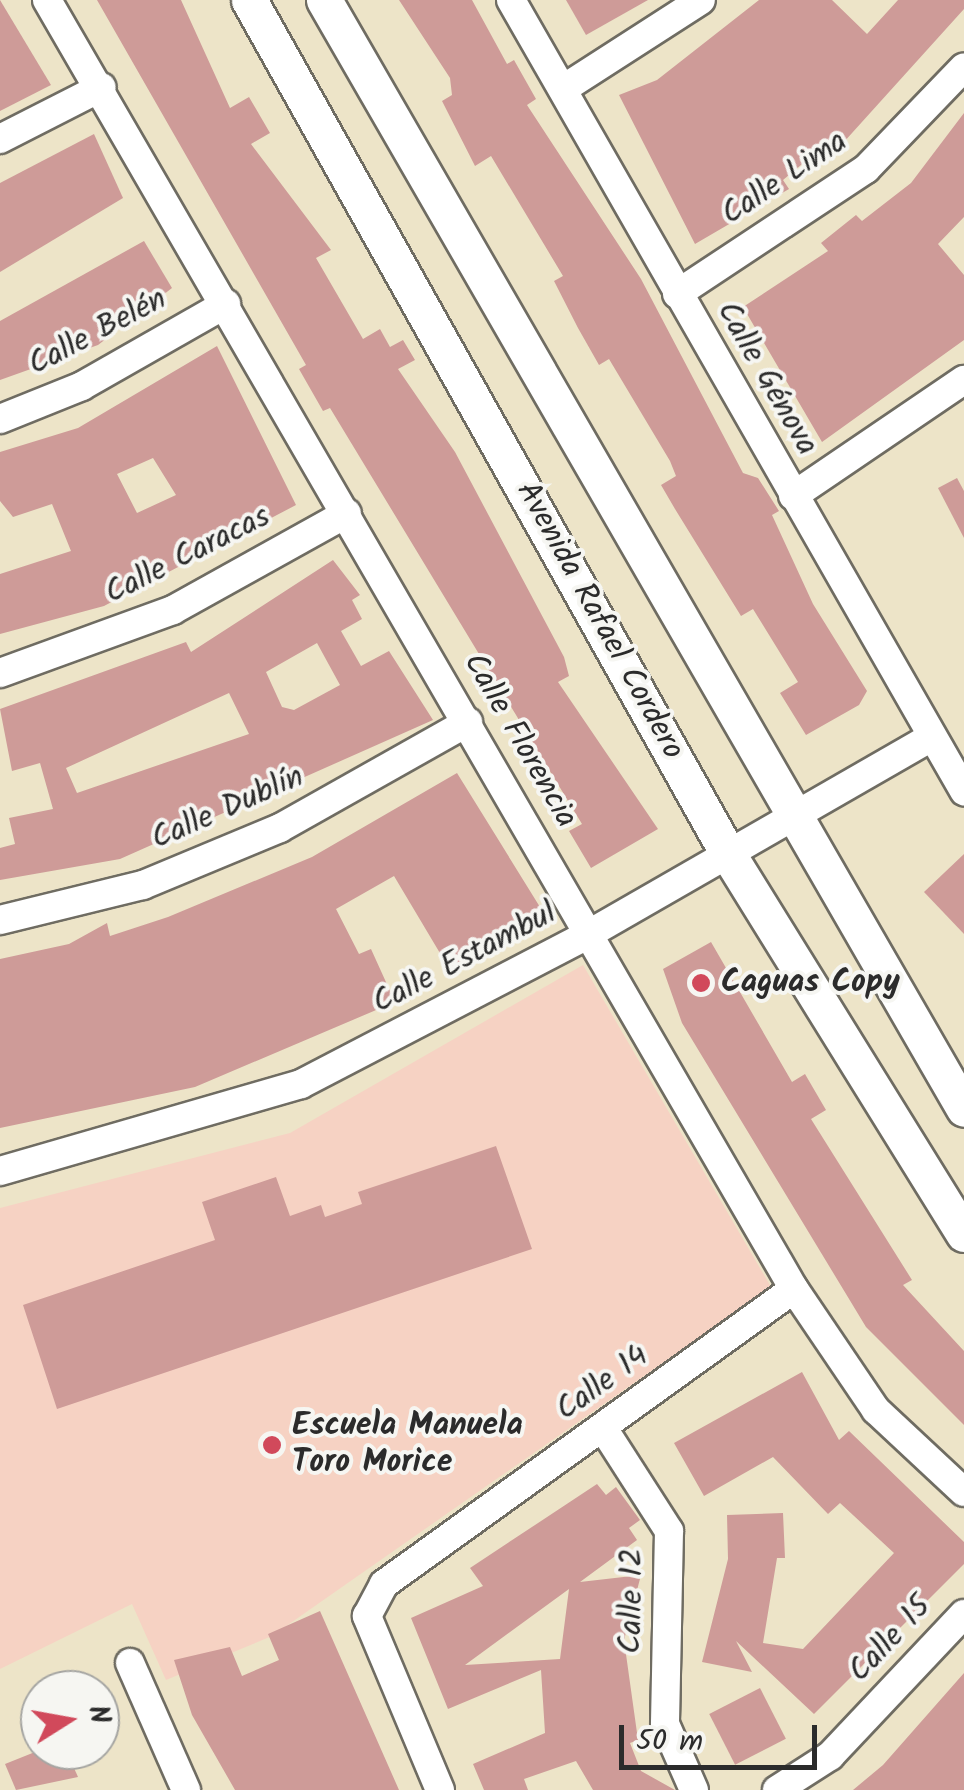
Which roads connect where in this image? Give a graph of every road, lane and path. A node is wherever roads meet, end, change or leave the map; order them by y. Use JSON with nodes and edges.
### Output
{"nodes":[{"id":1,"x":47,"y":0,"type":"edge"},
{"id":2,"x":250,"y":0,"type":"edge"},
{"id":3,"x":324,"y":0,"type":"edge"},
{"id":4,"x":512,"y":0,"type":"edge"},
{"id":5,"x":700,"y":0,"type":"edge"},
{"id":6,"x":964,"y":67,"type":"edge"},
{"id":7,"x":102,"y":87,"type":"junction"},
{"id":8,"x":563,"y":89,"type":"junction"},
{"id":9,"x":0,"y":139,"type":"edge"},
{"id":10,"x":677,"y":294,"type":"junction"},
{"id":11,"x":226,"y":304,"type":"junction"},
{"id":12,"x":964,"y":380,"type":"edge"},
{"id":13,"x":0,"y":419,"type":"edge"},
{"id":14,"x":793,"y":496,"type":"junction"},
{"id":15,"x":348,"y":512,"type":"junction"},
{"id":16,"x":0,"y":674,"type":"edge"},
{"id":17,"x":468,"y":722,"type":"junction"},
{"id":18,"x":932,"y":738,"type":"junction"},
{"id":19,"x":964,"y":791,"type":"edge"},
{"id":20,"x":800,"y":814,"type":"junction"},
{"id":21,"x":728,"y":854,"type":"junction"},
{"id":22,"x":0,"y":920,"type":"edge"},
{"id":23,"x":589,"y":934,"type":"junction"},
{"id":24,"x":964,"y":1110,"type":"edge"},
{"id":25,"x":0,"y":1171,"type":"edge"},
{"id":26,"x":964,"y":1234,"type":"edge"},
{"id":27,"x":794,"y":1289,"type":"junction"},
{"id":28,"x":603,"y":1428,"type":"junction"},
{"id":29,"x":964,"y":1492,"type":"edge"},
{"id":30,"x":964,"y":1614,"type":"edge"},
{"id":31,"x":130,"y":1663,"type":"dead end"},
{"id":32,"x":186,"y":1790,"type":"edge"},
{"id":33,"x":440,"y":1790,"type":"edge"},
{"id":34,"x":694,"y":1790,"type":"edge"},
{"id":35,"x":777,"y":1790,"type":"edge"}],
"edges":[{"from":1,"to":7,"type":"street","name":"Calle Florencia"},
{"from":2,"to":21,"type":"main road","name":"Avenida Rafael Cordero"},
{"from":3,"to":20,"type":"main road"},
{"from":4,"to":8,"type":"street","name":"Calle Génova"},
{"from":5,"to":8,"type":"street"},
{"from":6,"to":10,"type":"street","name":"Calle Lima"},
{"from":7,"to":9,"type":"street"},
{"from":7,"to":11,"type":"street","name":"Calle Florencia"},
{"from":8,"to":10,"type":"street","name":"Calle Génova"},
{"from":10,"to":14,"type":"street","name":"Calle Génova"},
{"from":11,"to":13,"type":"street","name":"Calle Belén"},
{"from":11,"to":15,"type":"street","name":"Calle Florencia"},
{"from":12,"to":14,"type":"street"},
{"from":14,"to":18,"type":"street","name":"Calle Génova"},
{"from":15,"to":16,"type":"street","name":"Calle Caracas"},
{"from":15,"to":17,"type":"street","name":"Calle Florencia"},
{"from":17,"to":22,"type":"street","name":"Calle Dublín"},
{"from":17,"to":23,"type":"street","name":"Calle Florencia"},
{"from":18,"to":19,"type":"street","name":"Calle Génova"},
{"from":18,"to":20,"type":"street","name":"Calle Estambul"},
{"from":20,"to":21,"type":"street","name":"Calle Estambul"},
{"from":20,"to":24,"type":"main road"},
{"from":21,"to":23,"type":"street","name":"Calle Estambul"},
{"from":21,"to":26,"type":"main road","name":"Avenida Rafael Cordero"},
{"from":23,"to":25,"type":"street","name":"Calle Estambul"},
{"from":23,"to":27,"type":"street","name":"Calle Florencia"},
{"from":27,"to":28,"type":"street","name":"Calle 14"},
{"from":27,"to":29,"type":"street","name":"Calle Florencia"},
{"from":28,"to":33,"type":"street","name":"Calle 14"},
{"from":28,"to":34,"type":"street","name":"Calle 12"},
{"from":30,"to":35,"type":"street","name":"Calle 15"},
{"from":31,"to":32,"type":"street"}]}
